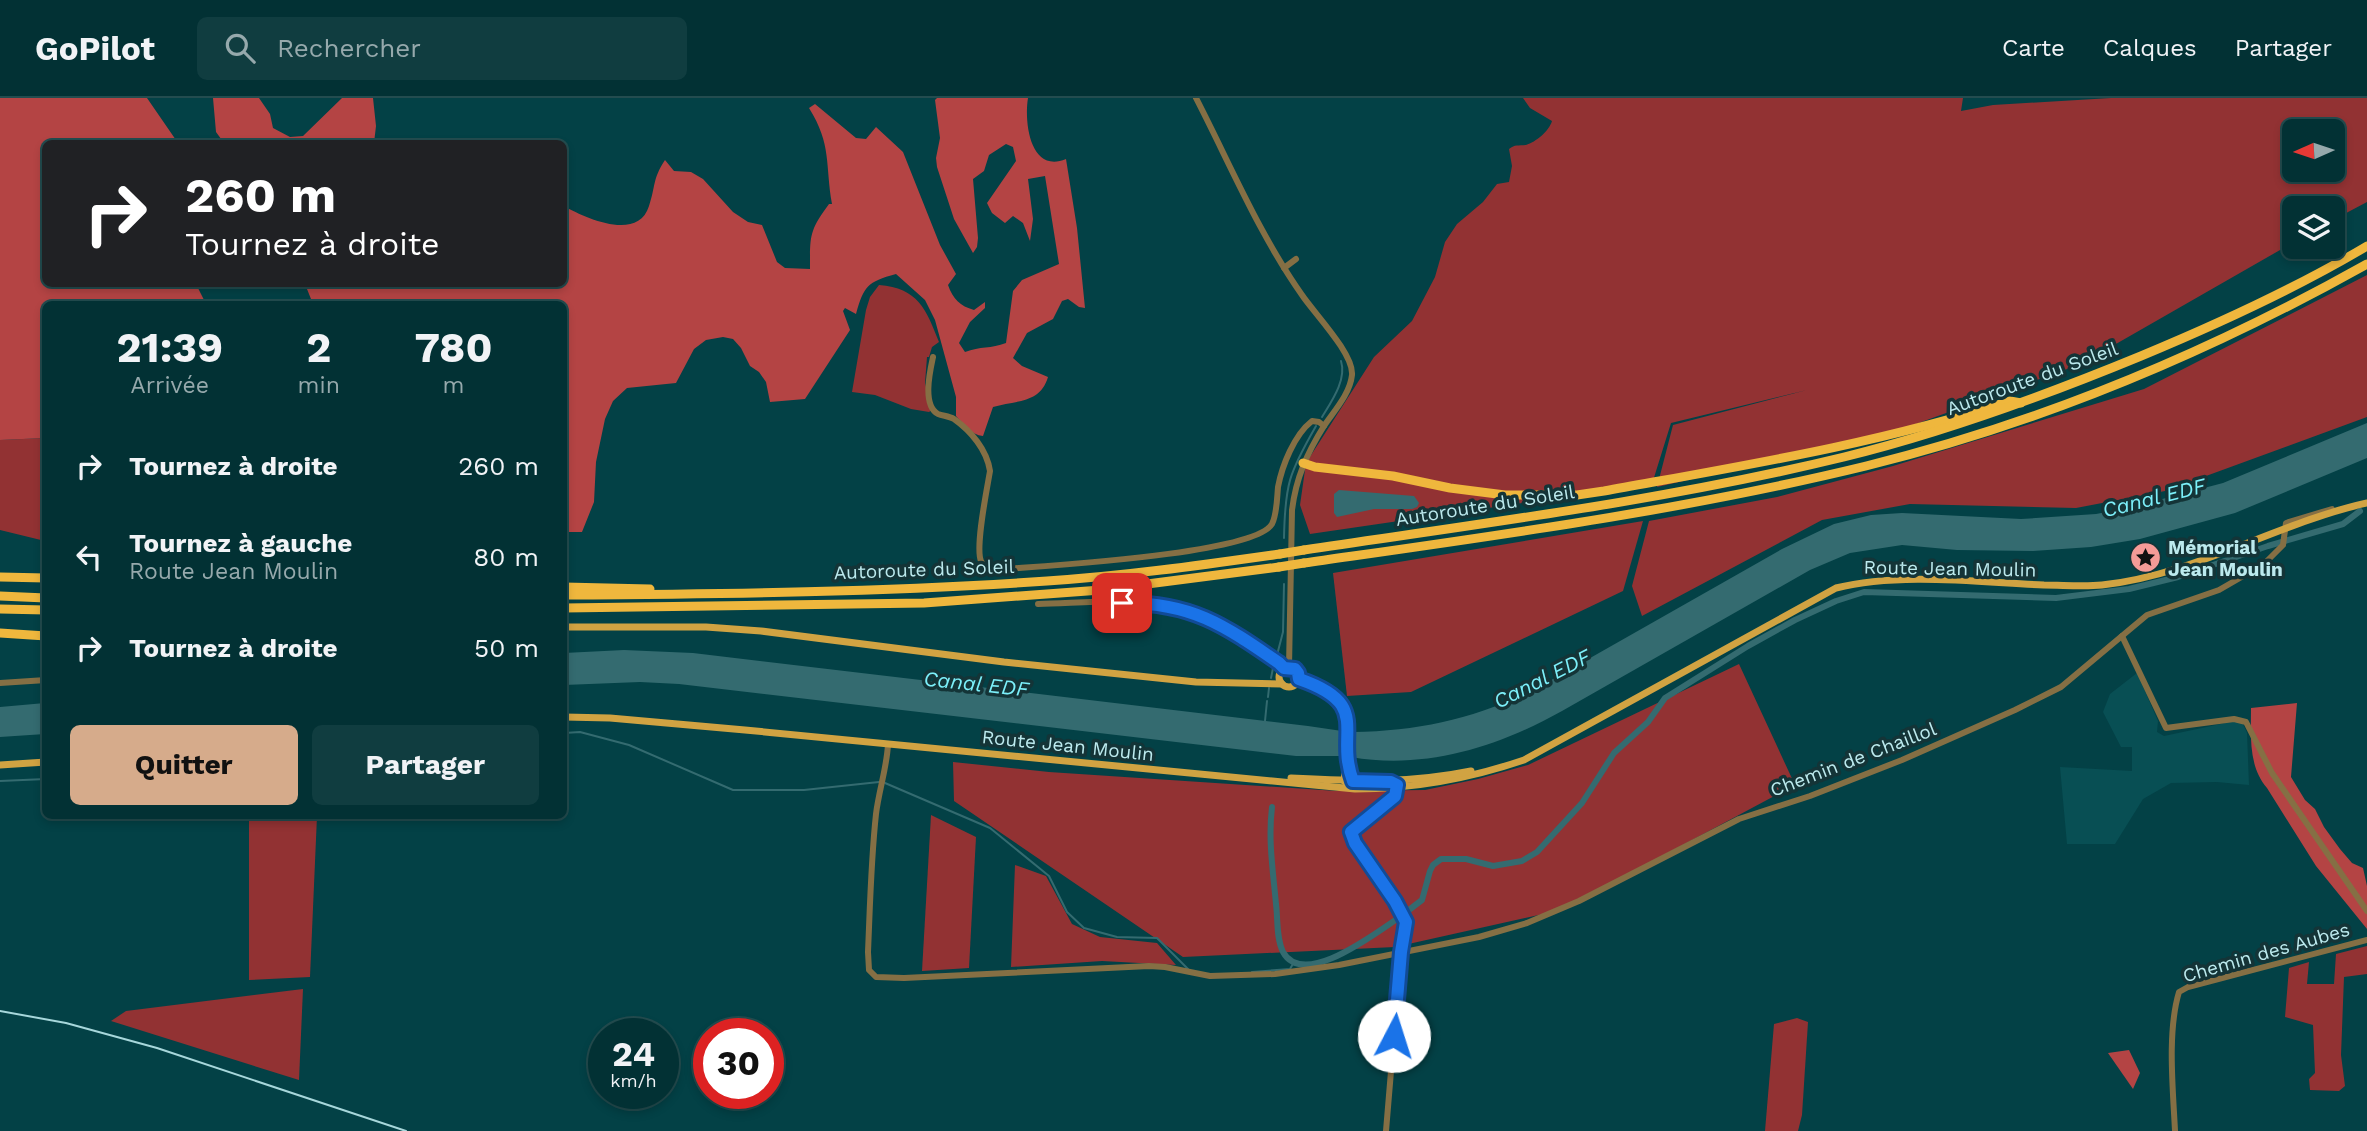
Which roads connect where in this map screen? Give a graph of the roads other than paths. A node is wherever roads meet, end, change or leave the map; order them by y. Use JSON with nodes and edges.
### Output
{"nodes":[{"id":1,"x":1196,"y":98,"type":"edge"},
{"id":2,"x":2367,"y":246,"type":"edge"},
{"id":3,"x":1296,"y":259,"type":"dead end"},
{"id":4,"x":2367,"y":264,"type":"edge"},
{"id":5,"x":1284,"y":268,"type":"junction"},
{"id":6,"x":933,"y":357,"type":"dead end"},
{"id":7,"x":2023,"y":403,"type":"junction"},
{"id":8,"x":1324,"y":426,"type":"junction"},
{"id":9,"x":1303,"y":463,"type":"junction"},
{"id":10,"x":2367,"y":503,"type":"edge"},
{"id":11,"x":2284,"y":538,"type":"junction"},
{"id":12,"x":0,"y":577,"type":"edge"},
{"id":13,"x":42,"y":578,"type":"edge"},
{"id":14,"x":567,"y":587,"type":"edge"},
{"id":15,"x":722,"y":593,"type":"junction"},
{"id":16,"x":0,"y":596,"type":"edge"},
{"id":17,"x":567,"y":596,"type":"edge"},
{"id":18,"x":42,"y":598,"type":"edge"},
{"id":19,"x":1038,"y":604,"type":"dead end"},
{"id":20,"x":567,"y":608,"type":"edge"},
{"id":21,"x":0,"y":609,"type":"edge"},
{"id":22,"x":42,"y":610,"type":"edge"},
{"id":23,"x":567,"y":628,"type":"edge"},
{"id":24,"x":0,"y":633,"type":"edge"},
{"id":25,"x":42,"y":636,"type":"edge"},
{"id":26,"x":2122,"y":636,"type":"junction"},
{"id":27,"x":1287,"y":668,"type":"junction"},
{"id":28,"x":1299,"y":679,"type":"junction"},
{"id":29,"x":42,"y":680,"type":"edge"},
{"id":30,"x":1280,"y":681,"type":"junction"},
{"id":31,"x":0,"y":683,"type":"edge"},
{"id":32,"x":567,"y":717,"type":"edge"},
{"id":33,"x":1561,"y":741,"type":"junction"},
{"id":34,"x":888,"y":744,"type":"junction"},
{"id":35,"x":42,"y":762,"type":"edge"},
{"id":36,"x":0,"y":765,"type":"edge"},
{"id":37,"x":1216,"y":774,"type":"junction"},
{"id":38,"x":1350,"y":784,"type":"junction"},
{"id":39,"x":1395,"y":785,"type":"junction"},
{"id":40,"x":2367,"y":911,"type":"edge"},
{"id":41,"x":2367,"y":940,"type":"edge"},
{"id":42,"x":1401,"y":952,"type":"junction"},
{"id":43,"x":1386,"y":1131,"type":"edge"},
{"id":44,"x":2175,"y":1131,"type":"edge"}],
"edges":[{"from":1,"to":5,"type":"street"},
{"from":2,"to":7,"type":"highway","name":"Autoroute du Soleil"},
{"from":3,"to":5,"type":"street"},
{"from":4,"to":20,"type":"highway","name":"Autoroute du Soleil","bridge":true},
{"from":5,"to":8,"type":"street"},
{"from":6,"to":8,"type":"street"},
{"from":7,"to":9,"type":"highway"},
{"from":7,"to":15,"type":"highway","name":"Autoroute du Soleil","bridge":true},
{"from":8,"to":9,"type":"street"},
{"from":9,"to":27,"type":"street"},
{"from":10,"to":11,"type":"main road","name":"Route Jean Moulin"},
{"from":11,"to":26,"type":"street","name":"Chemin de Chaillol"},
{"from":11,"to":33,"type":"main road","name":"Route Jean Moulin"},
{"from":12,"to":13,"type":"highway"},
{"from":14,"to":15,"type":"highway"},
{"from":15,"to":17,"type":"highway","name":"Autoroute du Soleil"},
{"from":16,"to":18,"type":"highway"},
{"from":19,"to":27,"type":"street"},
{"from":21,"to":22,"type":"highway"},
{"from":23,"to":30,"type":"main road"},
{"from":24,"to":25,"type":"highway"},
{"from":26,"to":40,"type":"street"},
{"from":26,"to":42,"type":"street","name":"Chemin de Chaillol"},
{"from":27,"to":28,"type":"main road"},
{"from":27,"to":30,"type":"main road"},
{"from":28,"to":30,"type":"main road"},
{"from":28,"to":38,"type":"main road"},
{"from":29,"to":31,"type":"street"},
{"from":32,"to":34,"type":"main road","name":"Route Jean Moulin"},
{"from":33,"to":39,"type":"main road","name":"Route Jean Moulin"},
{"from":33,"to":39,"type":"main road","name":"Route Jean Moulin"},
{"from":34,"to":37,"type":"main road","name":"Route Jean Moulin"},
{"from":34,"to":42,"type":"street","name":"Chemin de Chaillol"},
{"from":35,"to":36,"type":"main road"},
{"from":37,"to":38,"type":"main road"},
{"from":37,"to":38,"type":"main road","name":"Route Jean Moulin"},
{"from":38,"to":39,"type":"main road","name":"Route Jean Moulin"},
{"from":39,"to":42,"type":"street"},
{"from":41,"to":44,"type":"street","name":"Chemin des Aubes"},
{"from":42,"to":43,"type":"street"}]}
